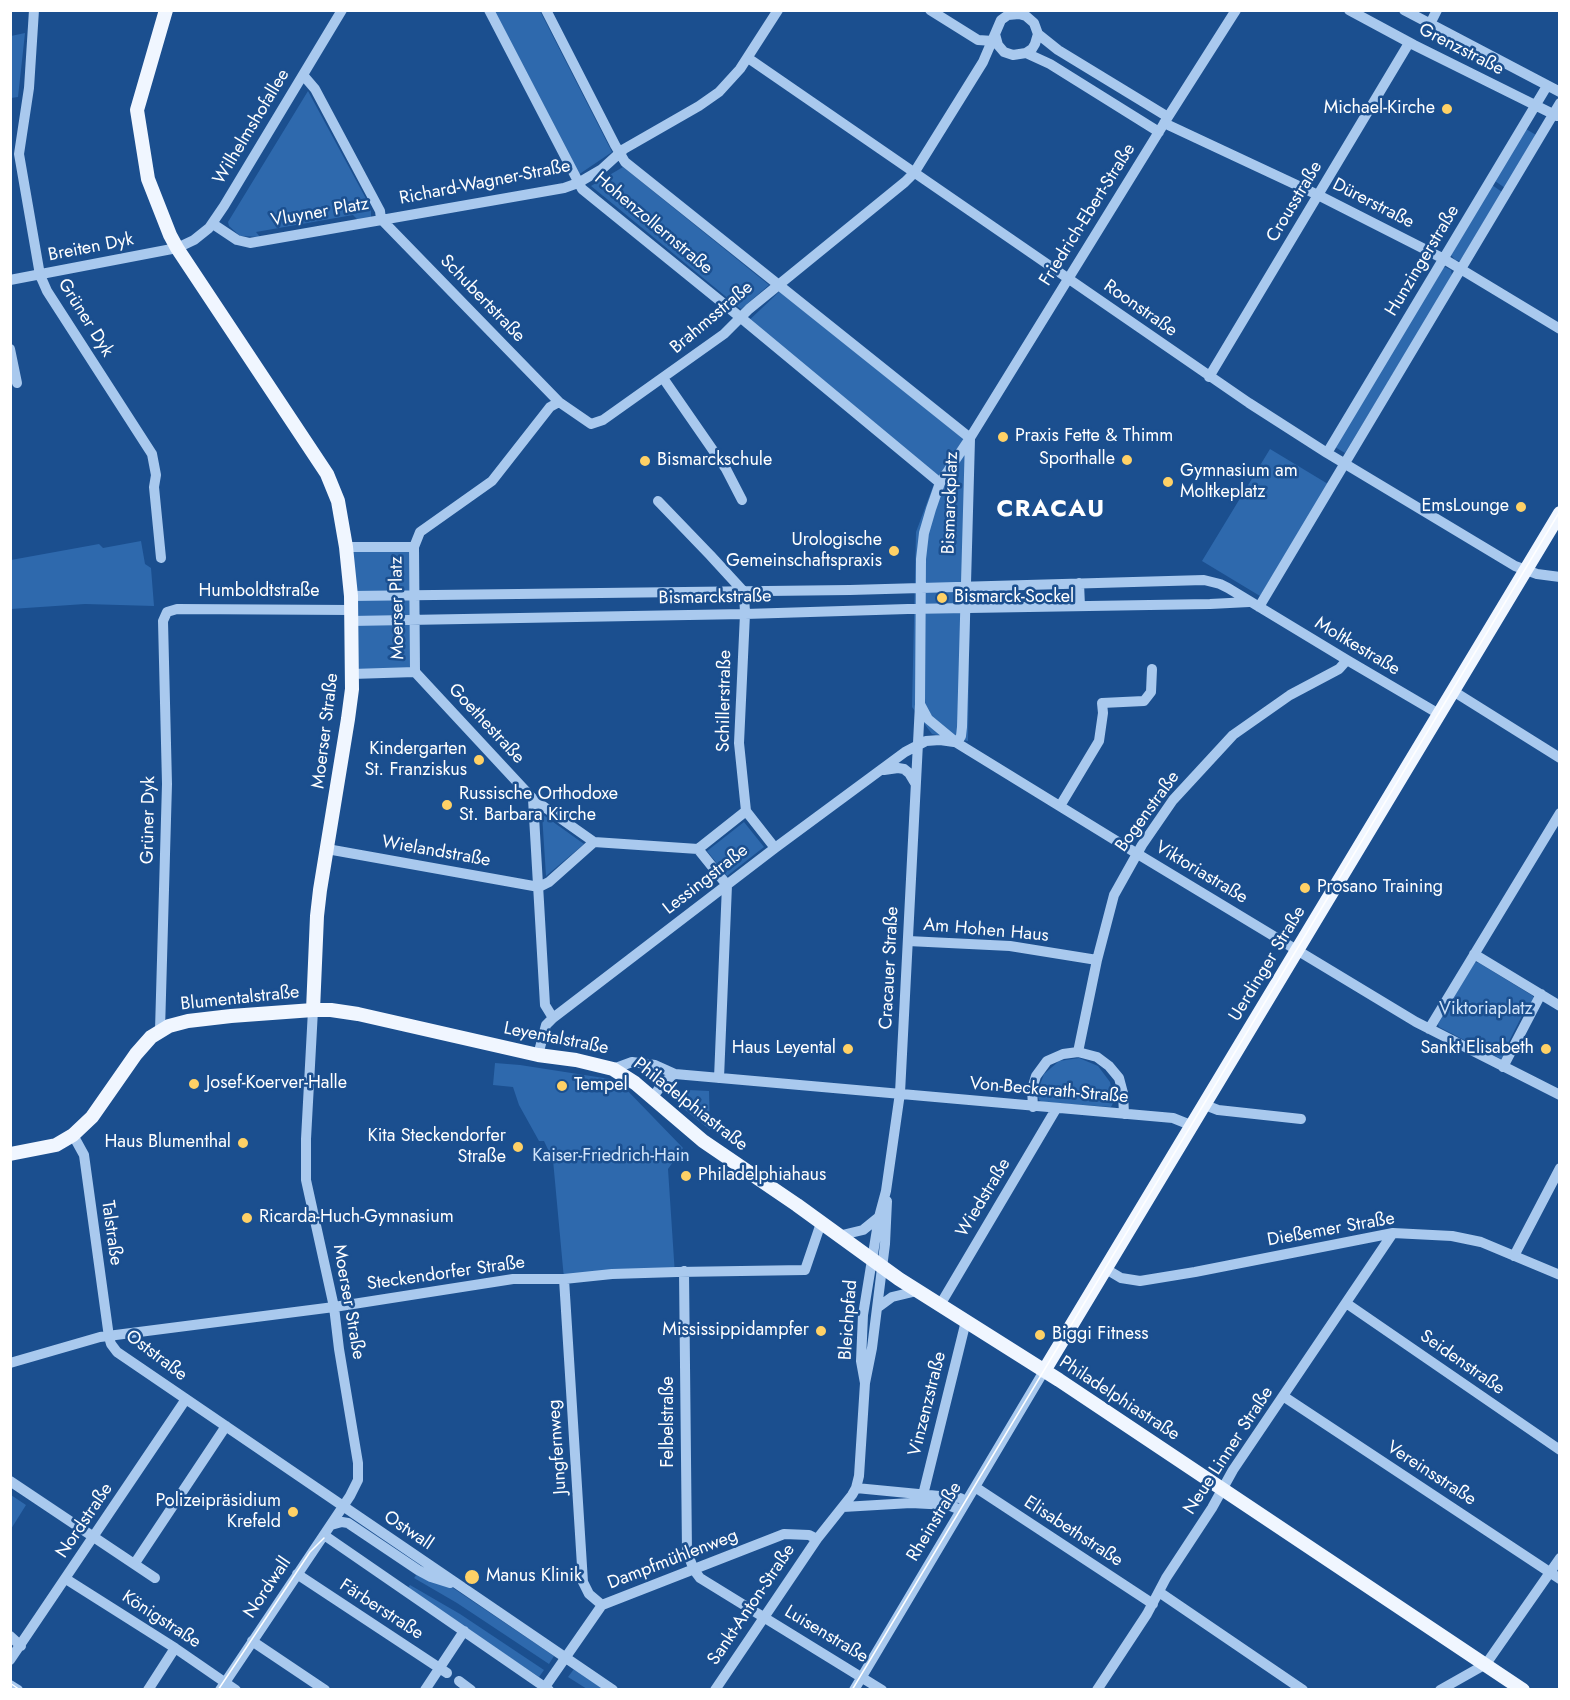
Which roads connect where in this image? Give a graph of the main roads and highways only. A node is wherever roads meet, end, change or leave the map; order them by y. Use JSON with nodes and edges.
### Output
{"nodes":[{"id":1,"x":166,"y":10,"type":"edge"},
{"id":2,"x":1560,"y":513,"type":"edge"},
{"id":3,"x":313,"y":1010,"type":"junction"},
{"id":4,"x":614,"y":1069,"type":"joint"},
{"id":5,"x":10,"y":1154,"type":"edge"},
{"id":6,"x":1044,"y":1371,"type":"junction"},
{"id":7,"x":1523,"y":1689,"type":"edge"}],
"edges":[{"from":1,"to":3,"type":"main road","name":"Moerser Straße"},
{"from":2,"to":6,"type":"main road","name":"Uerdinger Straße"},
{"from":3,"to":4,"type":"main road","name":"Leyentalstraße"},
{"from":3,"to":5,"type":"main road","name":"Blumentalstraße"},
{"from":4,"to":6,"type":"main road","name":"Philadelphiastraße"},
{"from":6,"to":7,"type":"main road","name":"Philadelphiastraße"}]}
